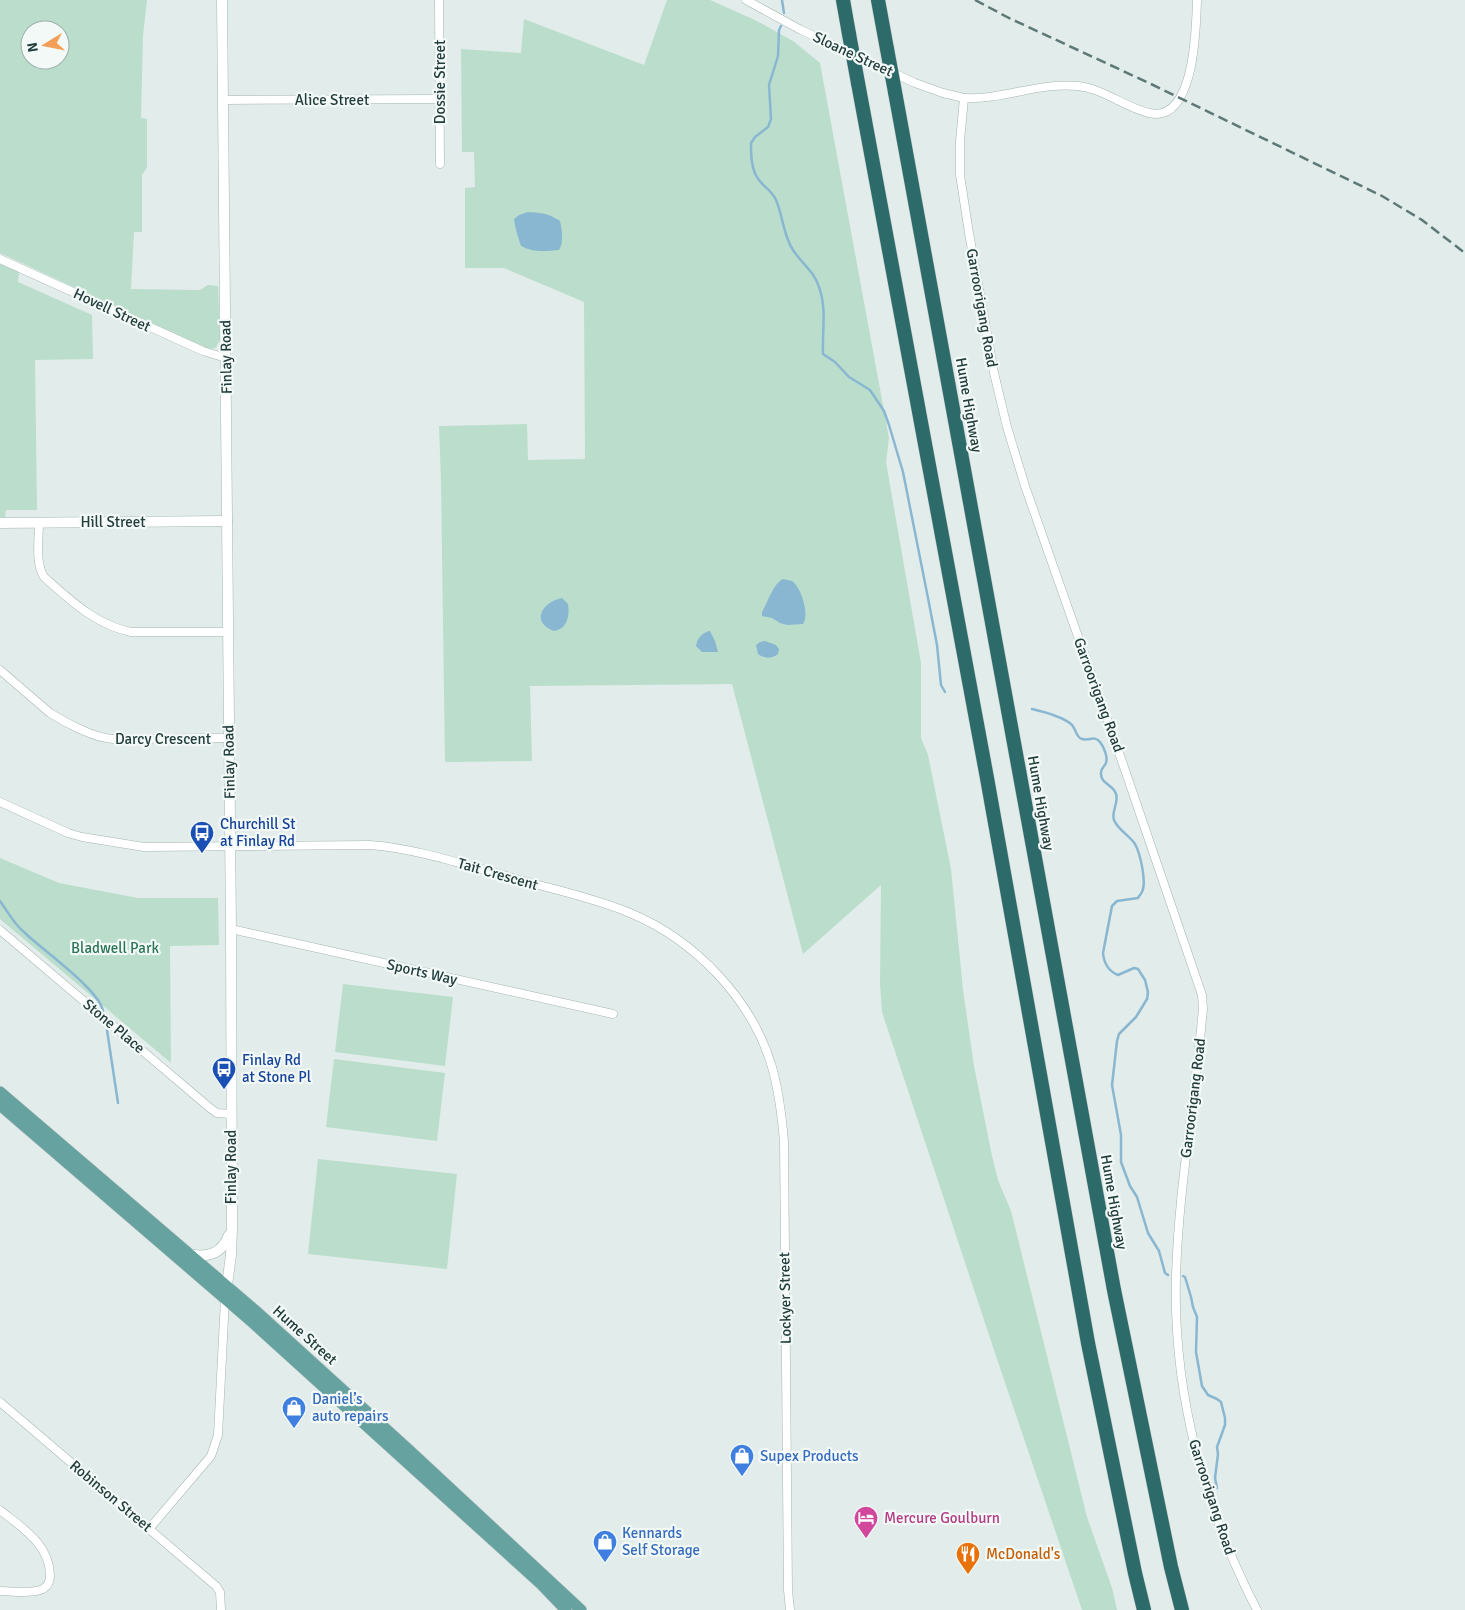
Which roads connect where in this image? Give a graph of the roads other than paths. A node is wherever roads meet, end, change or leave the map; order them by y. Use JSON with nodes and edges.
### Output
{"nodes":[{"id":1,"x":222,"y":0,"type":"edge"},
{"id":2,"x":439,"y":0,"type":"edge"},
{"id":3,"x":746,"y":0,"type":"edge"},
{"id":4,"x":843,"y":0,"type":"edge"},
{"id":5,"x":878,"y":0,"type":"edge"},
{"id":6,"x":1197,"y":0,"type":"edge"},
{"id":7,"x":964,"y":98,"type":"junction"},
{"id":8,"x":440,"y":99,"type":"junction"},
{"id":9,"x":223,"y":100,"type":"junction"},
{"id":10,"x":440,"y":164,"type":"dead end"},
{"id":11,"x":0,"y":259,"type":"edge"},
{"id":12,"x":226,"y":358,"type":"junction"},
{"id":13,"x":227,"y":521,"type":"junction"},
{"id":14,"x":39,"y":522,"type":"junction"},
{"id":15,"x":0,"y":523,"type":"edge"},
{"id":16,"x":227,"y":632,"type":"junction"},
{"id":17,"x":0,"y":670,"type":"edge"},
{"id":18,"x":228,"y":738,"type":"junction"},
{"id":19,"x":0,"y":802,"type":"edge"},
{"id":20,"x":230,"y":847,"type":"junction"},
{"id":21,"x":231,"y":929,"type":"junction"},
{"id":22,"x":0,"y":930,"type":"edge"},
{"id":23,"x":735,"y":995,"type":"joint"},
{"id":24,"x":614,"y":1014,"type":"dead end"},
{"id":25,"x":0,"y":1092,"type":"edge"},
{"id":26,"x":0,"y":1105,"type":"edge"},
{"id":27,"x":231,"y":1114,"type":"junction"},
{"id":28,"x":232,"y":1228,"type":"junction"},
{"id":29,"x":188,"y":1254,"type":"junction"},
{"id":30,"x":227,"y":1286,"type":"junction"},
{"id":31,"x":225,"y":1299,"type":"junction"},
{"id":32,"x":0,"y":1402,"type":"edge"},
{"id":33,"x":0,"y":1510,"type":"edge"},
{"id":34,"x":149,"y":1530,"type":"junction"},
{"id":35,"x":1172,"y":1567,"type":"junction"},
{"id":36,"x":1134,"y":1573,"type":"junction"},
{"id":37,"x":0,"y":1591,"type":"edge"},
{"id":38,"x":221,"y":1610,"type":"edge"},
{"id":39,"x":566,"y":1610,"type":"edge"},
{"id":40,"x":581,"y":1610,"type":"edge"},
{"id":41,"x":790,"y":1610,"type":"edge"},
{"id":42,"x":1139,"y":1610,"type":"edge"},
{"id":43,"x":1144,"y":1610,"type":"edge"},
{"id":44,"x":1182,"y":1610,"type":"edge"},
{"id":45,"x":1187,"y":1610,"type":"edge"},
{"id":46,"x":1257,"y":1610,"type":"edge"}],
"edges":[{"from":1,"to":9,"type":"street","name":"Finlay Road"},
{"from":2,"to":8,"type":"street","name":"Dossie Street"},
{"from":3,"to":7,"type":"street","name":"Sloane Street"},
{"from":4,"to":36,"type":"highway","bridge":true},
{"from":5,"to":35,"type":"highway","name":"Hume Highway","bridge":true},
{"from":6,"to":7,"type":"street"},
{"from":7,"to":46,"type":"street","name":"Garroorigang Road"},
{"from":8,"to":9,"type":"street","name":"Alice Street"},
{"from":8,"to":10,"type":"street","name":"Dossie Street"},
{"from":9,"to":12,"type":"street","name":"Finlay Road"},
{"from":11,"to":12,"type":"street","name":"Hovell Street"},
{"from":12,"to":13,"type":"street","name":"Finlay Road"},
{"from":13,"to":14,"type":"street","name":"Hill Street"},
{"from":13,"to":16,"type":"street","name":"Finlay Road"},
{"from":14,"to":15,"type":"street","name":"Hill Street"},
{"from":14,"to":16,"type":"street"},
{"from":16,"to":18,"type":"street","name":"Finlay Road"},
{"from":17,"to":18,"type":"street","name":"Darcy Crescent"},
{"from":18,"to":20,"type":"street","name":"Finlay Road"},
{"from":19,"to":20,"type":"street","name":"Tait Crescent"},
{"from":20,"to":21,"type":"street","name":"Finlay Road"},
{"from":20,"to":23,"type":"street","name":"Tait Crescent"},
{"from":21,"to":24,"type":"street","name":"Sports Way"},
{"from":21,"to":27,"type":"street","name":"Finlay Road"},
{"from":22,"to":27,"type":"street","name":"Stone Place"},
{"from":23,"to":41,"type":"street","name":"Lockyer Street"},
{"from":25,"to":29,"type":"main road","name":"Hume Street"},
{"from":26,"to":31,"type":"main road","name":"Hume Street"},
{"from":27,"to":28,"type":"street","name":"Finlay Road"},
{"from":28,"to":29,"type":"street"},
{"from":28,"to":30,"type":"street","name":"Finlay Road"},
{"from":29,"to":30,"type":"main road","name":"Hume Street"},
{"from":30,"to":31,"type":"street","name":"Finlay Road"},
{"from":30,"to":40,"type":"main road","name":"Hume Street"},
{"from":31,"to":34,"type":"street","name":"Finlay Road"},
{"from":31,"to":39,"type":"main road","name":"Hume Street"},
{"from":32,"to":34,"type":"street","name":"Robinson Street"},
{"from":33,"to":37,"type":"street"},
{"from":34,"to":38,"type":"street","name":"Robinson Street"},
{"from":35,"to":44,"type":"highway","name":"Hume Highway"},
{"from":35,"to":45,"type":"highway"},
{"from":36,"to":42,"type":"highway"},
{"from":36,"to":43,"type":"highway"}]}
